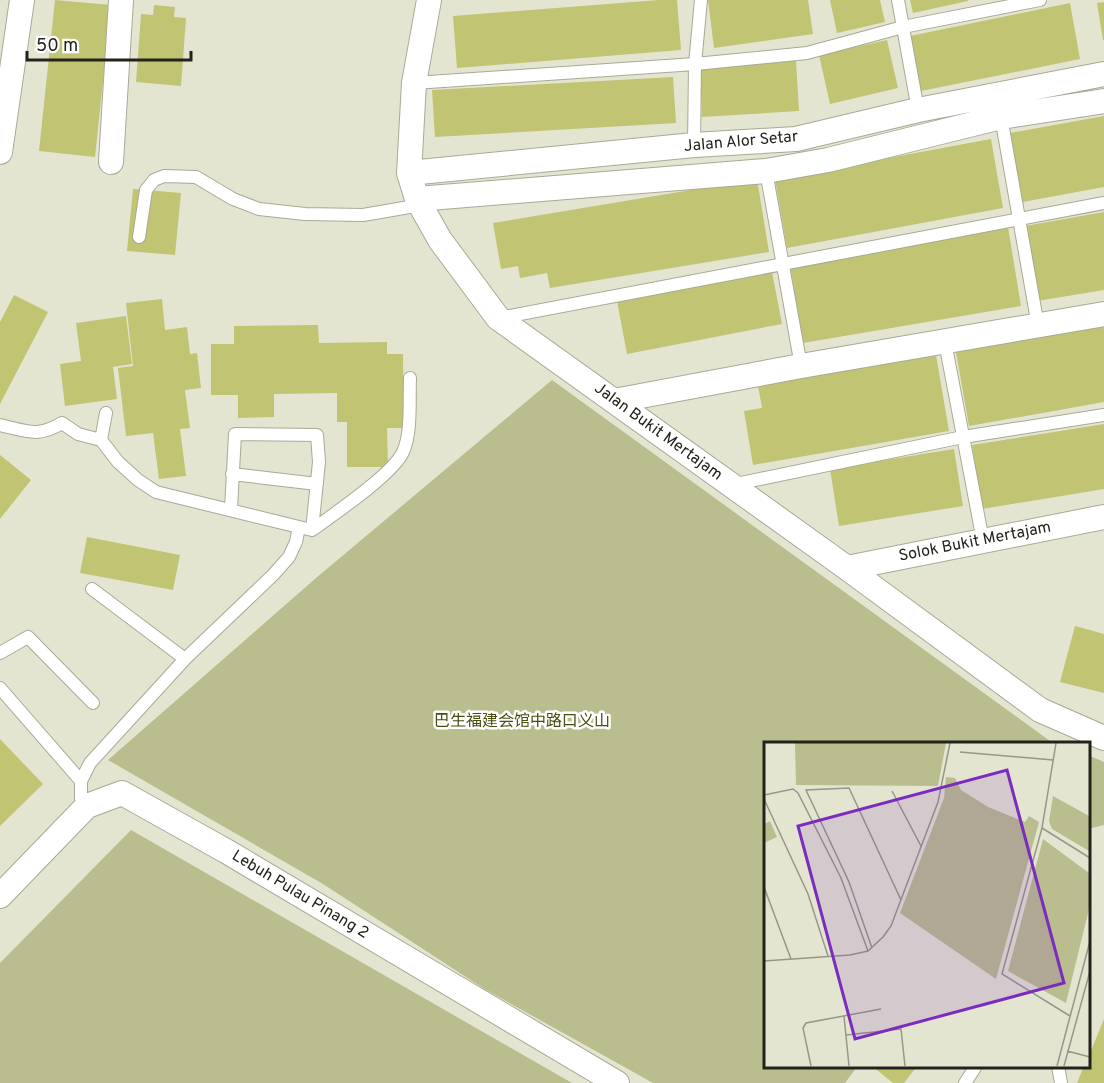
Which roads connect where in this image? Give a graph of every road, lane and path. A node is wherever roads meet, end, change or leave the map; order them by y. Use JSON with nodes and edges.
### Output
{"nodes":[{"id":1,"x":22,"y":0,"type":"edge"},
{"id":2,"x":121,"y":0,"type":"edge"},
{"id":3,"x":429,"y":0,"type":"edge"},
{"id":4,"x":701,"y":0,"type":"edge"},
{"id":5,"x":898,"y":0,"type":"edge"},
{"id":6,"x":1040,"y":0,"type":"edge"},
{"id":7,"x":903,"y":27,"type":"junction"},
{"id":8,"x":695,"y":64,"type":"junction"},
{"id":9,"x":1104,"y":74,"type":"edge"},
{"id":10,"x":414,"y":82,"type":"junction"},
{"id":11,"x":1104,"y":101,"type":"edge"},
{"id":12,"x":918,"y":110,"type":"junction"},
{"id":13,"x":1001,"y":117,"type":"junction"},
{"id":14,"x":694,"y":145,"type":"junction"},
{"id":15,"x":0,"y":153,"type":"edge"},
{"id":16,"x":111,"y":162,"type":"dead end"},
{"id":17,"x":766,"y":171,"type":"junction"},
{"id":18,"x":409,"y":173,"type":"junction"},
{"id":19,"x":419,"y":202,"type":"junction"},
{"id":20,"x":1104,"y":203,"type":"edge"},
{"id":21,"x":1019,"y":219,"type":"junction"},
{"id":22,"x":139,"y":237,"type":"dead end"},
{"id":23,"x":783,"y":264,"type":"junction"},
{"id":24,"x":1104,"y":314,"type":"edge"},
{"id":25,"x":498,"y":318,"type":"junction"},
{"id":26,"x":1038,"y":326,"type":"junction"},
{"id":27,"x":945,"y":342,"type":"junction"},
{"id":28,"x":801,"y":366,"type":"junction"},
{"id":29,"x":410,"y":378,"type":"dead end"},
{"id":30,"x":614,"y":401,"type":"junction"},
{"id":31,"x":106,"y":413,"type":"dead end"},
{"id":32,"x":1104,"y":415,"type":"edge"},
{"id":33,"x":0,"y":425,"type":"edge"},
{"id":34,"x":963,"y":437,"type":"junction"},
{"id":35,"x":101,"y":440,"type":"junction"},
{"id":36,"x":232,"y":474,"type":"junction"},
{"id":37,"x":317,"y":484,"type":"junction"},
{"id":38,"x":731,"y":485,"type":"junction"},
{"id":39,"x":231,"y":509,"type":"junction"},
{"id":40,"x":1104,"y":517,"type":"edge"},
{"id":41,"x":298,"y":526,"type":"junction"},
{"id":42,"x":312,"y":530,"type":"junction"},
{"id":43,"x":983,"y":541,"type":"junction"},
{"id":44,"x":847,"y":568,"type":"junction"},
{"id":45,"x":92,"y":589,"type":"dead end"},
{"id":46,"x":0,"y":654,"type":"edge"},
{"id":47,"x":185,"y":659,"type":"junction"},
{"id":48,"x":0,"y":688,"type":"edge"},
{"id":49,"x":93,"y":703,"type":"dead end"},
{"id":50,"x":1104,"y":738,"type":"edge"},
{"id":51,"x":81,"y":781,"type":"junction"},
{"id":52,"x":87,"y":806,"type":"junction"},
{"id":53,"x":0,"y":896,"type":"edge"},
{"id":54,"x":975,"y":1068,"type":"edge"},
{"id":55,"x":1058,"y":1068,"type":"edge"},
{"id":56,"x":616,"y":1083,"type":"edge"},
{"id":57,"x":964,"y":1083,"type":"edge"},
{"id":58,"x":1061,"y":1083,"type":"edge"}],
"edges":[{"from":1,"to":15,"type":"street"},
{"from":2,"to":16,"type":"street"},
{"from":3,"to":10,"type":"street","name":"Jalan Bukit Mertajam"},
{"from":4,"to":8,"type":"lane"},
{"from":5,"to":7,"type":"lane"},
{"from":6,"to":7,"type":"lane"},
{"from":7,"to":8,"type":"lane"},
{"from":7,"to":12,"type":"lane"},
{"from":8,"to":10,"type":"lane"},
{"from":8,"to":14,"type":"lane"},
{"from":9,"to":12,"type":"street","name":"Jalan Alor Setar"},
{"from":10,"to":18,"type":"street","name":"Jalan Bukit Mertajam"},
{"from":11,"to":13,"type":"street"},
{"from":12,"to":14,"type":"street","name":"Jalan Alor Setar"},
{"from":13,"to":17,"type":"street"},
{"from":13,"to":21,"type":"lane"},
{"from":14,"to":18,"type":"street","name":"Jalan Alor Setar"},
{"from":17,"to":19,"type":"street"},
{"from":17,"to":23,"type":"lane"},
{"from":18,"to":19,"type":"street","name":"Jalan Bukit Mertajam"},
{"from":19,"to":22,"type":"lane"},
{"from":19,"to":25,"type":"street","name":"Jalan Bukit Mertajam"},
{"from":20,"to":21,"type":"lane"},
{"from":21,"to":23,"type":"lane"},
{"from":21,"to":26,"type":"lane"},
{"from":23,"to":25,"type":"lane"},
{"from":23,"to":28,"type":"lane"},
{"from":24,"to":26,"type":"street"},
{"from":25,"to":30,"type":"street","name":"Jalan Bukit Mertajam"},
{"from":26,"to":27,"type":"street"},
{"from":27,"to":28,"type":"street"},
{"from":27,"to":34,"type":"lane"},
{"from":28,"to":30,"type":"street"},
{"from":29,"to":42,"type":"lane"},
{"from":30,"to":38,"type":"street","name":"Jalan Bukit Mertajam"},
{"from":31,"to":35,"type":"lane"},
{"from":32,"to":34,"type":"lane"},
{"from":33,"to":35,"type":"lane"},
{"from":34,"to":38,"type":"lane"},
{"from":34,"to":43,"type":"lane"},
{"from":35,"to":39,"type":"lane"},
{"from":36,"to":37,"type":"lane"},
{"from":36,"to":37,"type":"lane"},
{"from":36,"to":39,"type":"lane"},
{"from":37,"to":42,"type":"lane"},
{"from":38,"to":44,"type":"street","name":"Jalan Bukit Mertajam"},
{"from":39,"to":41,"type":"lane"},
{"from":40,"to":43,"type":"street","name":"Solok Bukit Mertajam"},
{"from":41,"to":42,"type":"lane"},
{"from":41,"to":47,"type":"lane"},
{"from":43,"to":44,"type":"street","name":"Solok Bukit Mertajam"},
{"from":44,"to":50,"type":"street","name":"Jalan Bukit Mertajam"},
{"from":45,"to":47,"type":"lane"},
{"from":46,"to":49,"type":"lane"},
{"from":47,"to":51,"type":"lane"},
{"from":48,"to":51,"type":"lane"},
{"from":51,"to":52,"type":"lane"},
{"from":52,"to":53,"type":"street","name":"Lebuh Pulau Pinang 2"},
{"from":52,"to":56,"type":"street","name":"Lebuh Pulau Pinang 2"},
{"from":54,"to":57,"type":"lane"},
{"from":55,"to":58,"type":"lane"}]}
